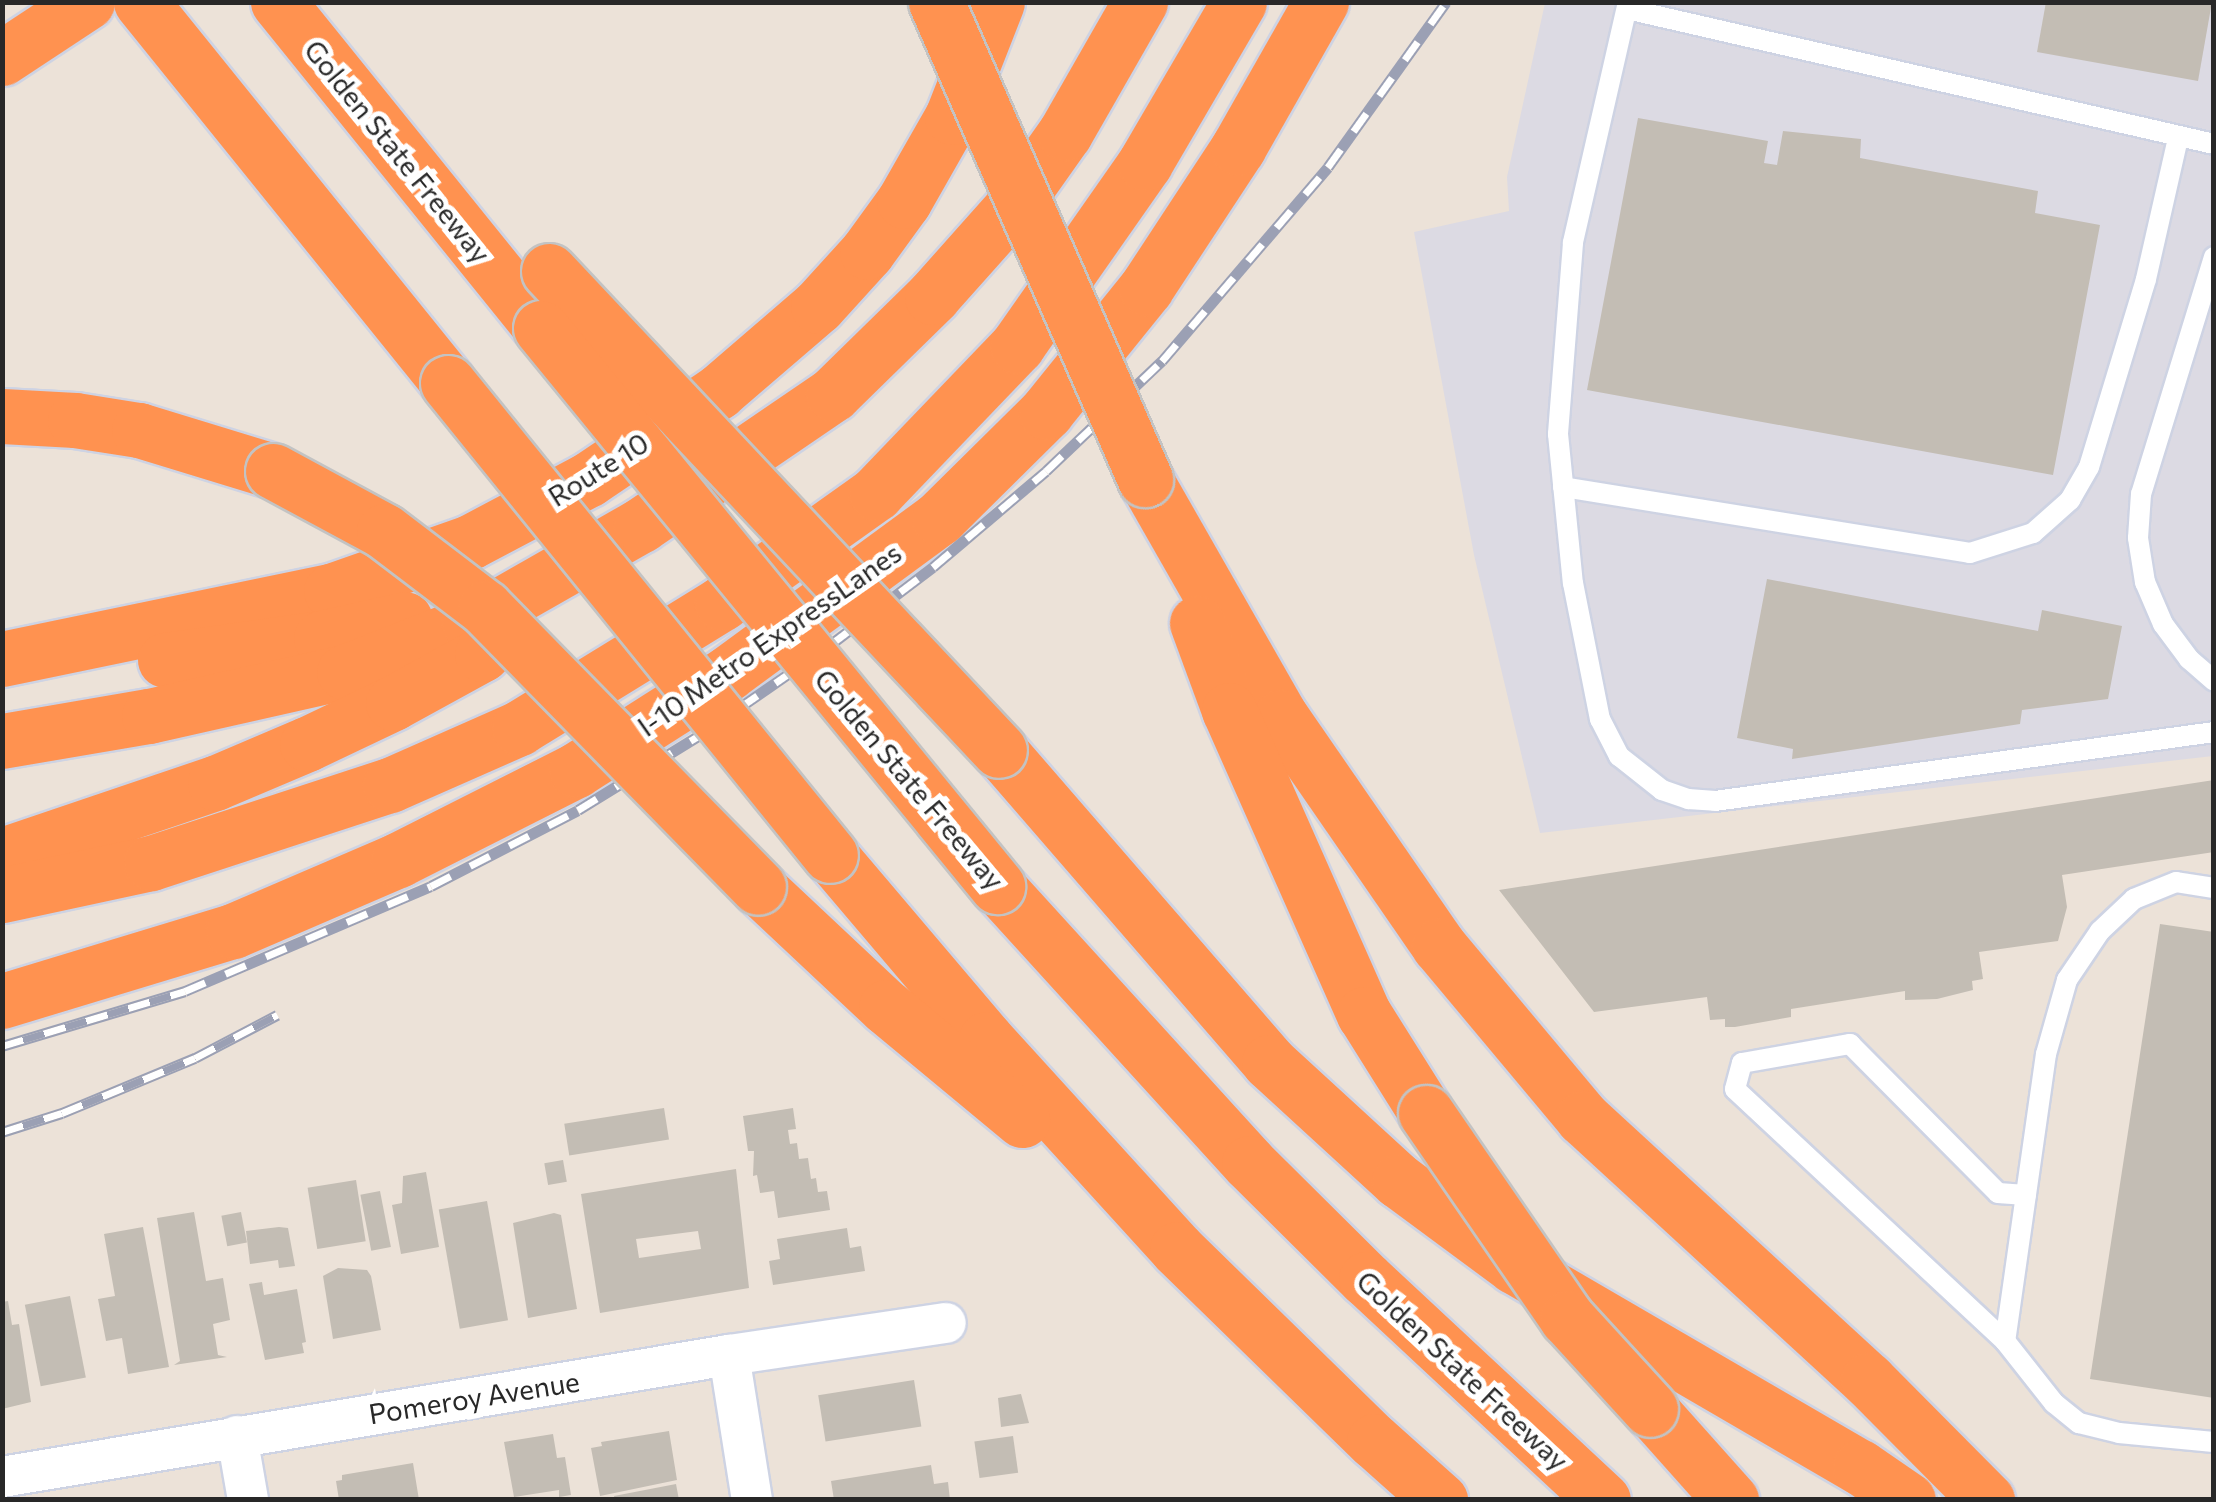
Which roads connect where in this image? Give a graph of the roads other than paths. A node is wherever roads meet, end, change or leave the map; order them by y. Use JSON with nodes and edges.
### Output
{"nodes":[{"id":1,"x":87,"y":2,"type":"edge"},
{"id":2,"x":121,"y":2,"type":"edge"},
{"id":3,"x":141,"y":2,"type":"edge"},
{"id":4,"x":278,"y":2,"type":"edge"},
{"id":5,"x":936,"y":2,"type":"edge"},
{"id":6,"x":997,"y":2,"type":"edge"},
{"id":7,"x":1140,"y":2,"type":"edge"},
{"id":8,"x":1240,"y":2,"type":"edge"},
{"id":9,"x":1321,"y":2,"type":"edge"},
{"id":10,"x":1628,"y":6,"type":"edge"},
{"id":11,"x":317,"y":50,"type":"junction"},
{"id":12,"x":2,"y":58,"type":"edge"},
{"id":13,"x":234,"y":118,"type":"junction"},
{"id":14,"x":2178,"y":138,"type":"junction"},
{"id":15,"x":2214,"y":144,"type":"edge"},
{"id":16,"x":2214,"y":257,"type":"edge"},
{"id":17,"x":2,"y":416,"type":"edge"},
{"id":18,"x":1562,"y":487,"type":"junction"},
{"id":19,"x":641,"y":525,"type":"junction"},
{"id":20,"x":561,"y":574,"type":"junction"},
{"id":21,"x":2,"y":659,"type":"edge"},
{"id":22,"x":2,"y":675,"type":"edge"},
{"id":23,"x":2214,"y":681,"type":"edge"},
{"id":24,"x":1255,"y":714,"type":"junction"},
{"id":25,"x":2214,"y":732,"type":"edge"},
{"id":26,"x":2,"y":740,"type":"edge"},
{"id":27,"x":2,"y":856,"type":"edge"},
{"id":28,"x":2214,"y":888,"type":"edge"},
{"id":29,"x":2,"y":894,"type":"edge"},
{"id":30,"x":2,"y":1000,"type":"edge"},
{"id":31,"x":2026,"y":1196,"type":"junction"},
{"id":32,"x":1177,"y":1250,"type":"junction"},
{"id":33,"x":946,"y":1324,"type":"dead end"},
{"id":34,"x":2005,"y":1341,"type":"junction"},
{"id":35,"x":729,"y":1355,"type":"junction"},
{"id":36,"x":237,"y":1436,"type":"junction"},
{"id":37,"x":2214,"y":1442,"type":"edge"},
{"id":38,"x":2,"y":1477,"type":"edge"},
{"id":39,"x":248,"y":1500,"type":"edge"},
{"id":40,"x":752,"y":1500,"type":"edge"},
{"id":41,"x":1440,"y":1500,"type":"edge"},
{"id":42,"x":1603,"y":1500,"type":"edge"},
{"id":43,"x":1731,"y":1500,"type":"edge"},
{"id":44,"x":1908,"y":1500,"type":"edge"},
{"id":45,"x":1987,"y":1500,"type":"edge"}],
"edges":[{"from":1,"to":12,"type":"highway"},
{"from":2,"to":13,"type":"highway"},
{"from":3,"to":13,"type":"highway"},
{"from":4,"to":11,"type":"highway","name":"Golden State Freeway"},
{"from":5,"to":24,"type":"highway","bridge":true},
{"from":6,"to":21,"type":"highway","name":"Route 10"},
{"from":7,"to":19,"type":"highway"},
{"from":8,"to":29,"type":"highway","name":"I-10 Metro ExpressLanes"},
{"from":9,"to":30,"type":"highway","name":"I-10 Metro ExpressLanes"},
{"from":10,"to":14,"type":"lane"},
{"from":10,"to":18,"type":"lane"},
{"from":11,"to":42,"type":"highway","name":"Golden State Freeway","bridge":true},
{"from":11,"to":44,"type":"highway","bridge":true},
{"from":13,"to":32,"type":"highway","bridge":true},
{"from":14,"to":15,"type":"lane"},
{"from":14,"to":18,"type":"lane"},
{"from":16,"to":23,"type":"lane"},
{"from":17,"to":32,"type":"highway","bridge":true},
{"from":18,"to":25,"type":"lane"},
{"from":19,"to":20,"type":"highway"},
{"from":19,"to":22,"type":"highway"},
{"from":20,"to":26,"type":"highway"},
{"from":20,"to":27,"type":"highway"},
{"from":24,"to":43,"type":"highway","bridge":true},
{"from":24,"to":45,"type":"highway"},
{"from":28,"to":31,"type":"lane"},
{"from":31,"to":34,"type":"lane"},
{"from":31,"to":34,"type":"lane"},
{"from":32,"to":41,"type":"highway"},
{"from":33,"to":35,"type":"street","name":"Pomeroy Avenue"},
{"from":34,"to":37,"type":"lane"},
{"from":35,"to":36,"type":"street","name":"Pomeroy Avenue"},
{"from":35,"to":40,"type":"street"},
{"from":36,"to":38,"type":"street","name":"Pomeroy Avenue"},
{"from":36,"to":39,"type":"street"}]}
